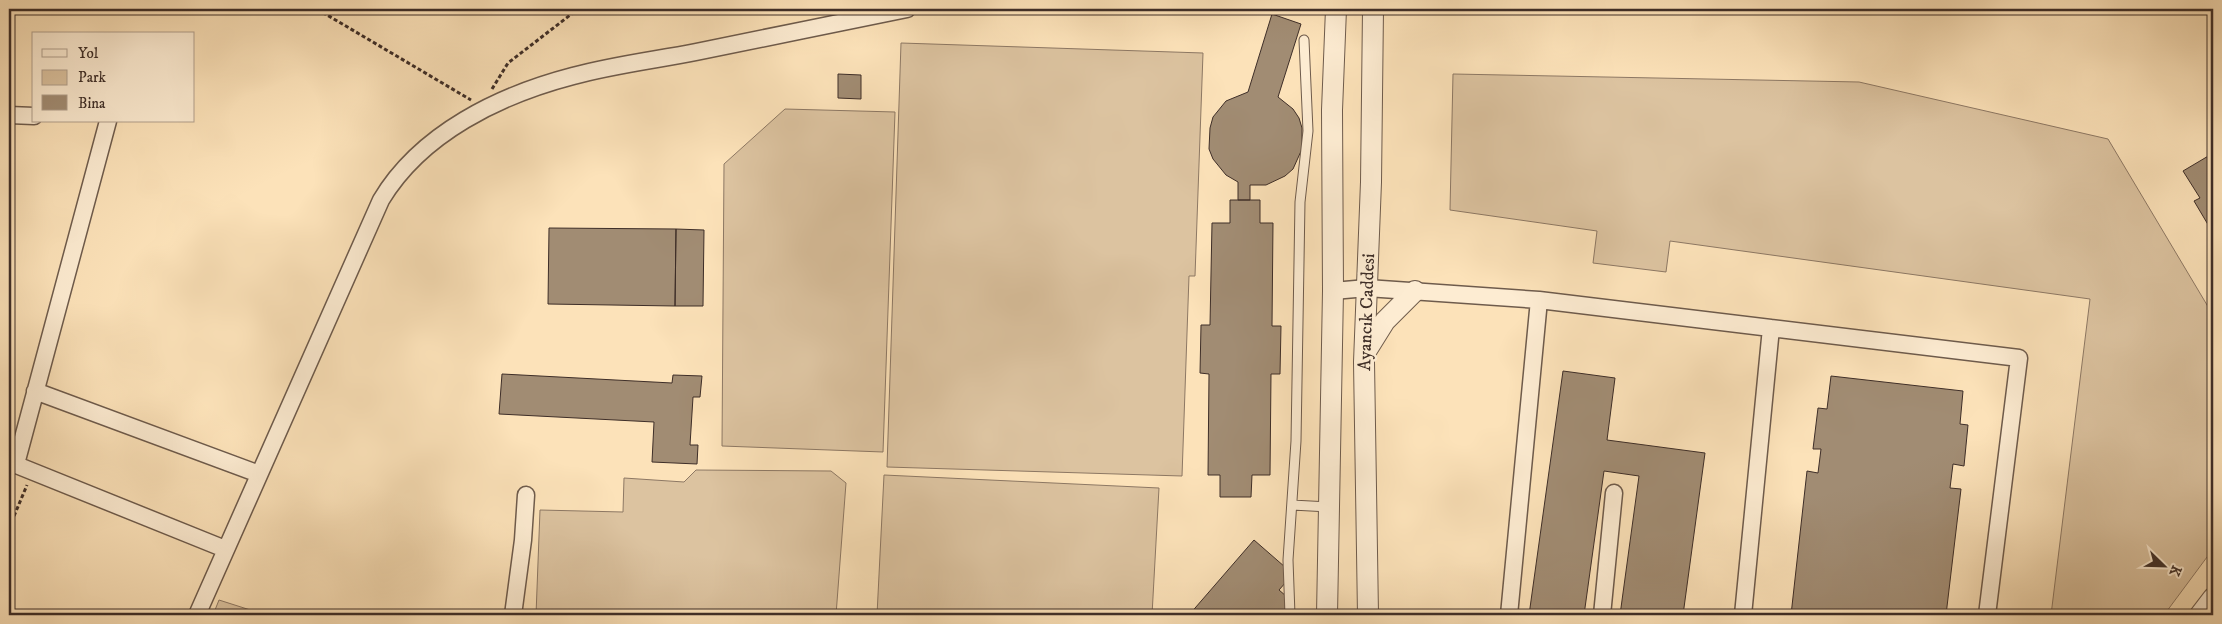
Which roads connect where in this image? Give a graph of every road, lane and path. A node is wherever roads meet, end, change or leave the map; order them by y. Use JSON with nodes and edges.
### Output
{"nodes":[{"id":1,"x":317,"y":9,"type":"edge"},
{"id":2,"x":578,"y":9,"type":"edge"},
{"id":3,"x":907,"y":9,"type":"edge"},
{"id":4,"x":1336,"y":9,"type":"edge"},
{"id":5,"x":1373,"y":9,"type":"edge"},
{"id":6,"x":1304,"y":40,"type":"dead end"},
{"id":7,"x":487,"y":109,"type":"junction"},
{"id":8,"x":9,"y":115,"type":"edge"},
{"id":9,"x":32,"y":116,"type":"edge"},
{"id":10,"x":108,"y":122,"type":"edge"},
{"id":11,"x":1367,"y":288,"type":"junction"},
{"id":12,"x":1333,"y":291,"type":"junction"},
{"id":13,"x":1415,"y":291,"type":"junction"},
{"id":14,"x":1539,"y":300,"type":"junction"},
{"id":15,"x":1771,"y":328,"type":"junction"},
{"id":16,"x":1364,"y":354,"type":"junction"},
{"id":17,"x":36,"y":391,"type":"junction"},
{"id":18,"x":12,"y":463,"type":"edge"},
{"id":19,"x":32,"y":471,"type":"junction"},
{"id":20,"x":259,"y":474,"type":"junction"},
{"id":21,"x":1614,"y":493,"type":"dead end"},
{"id":22,"x":526,"y":495,"type":"dead end"},
{"id":23,"x":1292,"y":505,"type":"junction"},
{"id":24,"x":1329,"y":507,"type":"junction"},
{"id":25,"x":9,"y":528,"type":"edge"},
{"id":26,"x":226,"y":549,"type":"junction"},
{"id":27,"x":2213,"y":598,"type":"edge"},
{"id":28,"x":198,"y":615,"type":"edge"},
{"id":29,"x":513,"y":615,"type":"edge"},
{"id":30,"x":1290,"y":615,"type":"edge"},
{"id":31,"x":1327,"y":615,"type":"edge"},
{"id":32,"x":1368,"y":615,"type":"edge"},
{"id":33,"x":1508,"y":615,"type":"edge"},
{"id":34,"x":1602,"y":615,"type":"edge"},
{"id":35,"x":1743,"y":615,"type":"edge"},
{"id":36,"x":1987,"y":615,"type":"edge"},
{"id":37,"x":2200,"y":615,"type":"edge"}],
"edges":[{"from":1,"to":7,"type":"path"},
{"from":2,"to":7,"type":"path"},
{"from":3,"to":7,"type":"street"},
{"from":4,"to":12,"type":"street","name":"Ayancık Caddesi"},
{"from":5,"to":11,"type":"street","name":"Ayancık Caddesi"},
{"from":6,"to":23,"type":"lane"},
{"from":7,"to":20,"type":"street"},
{"from":8,"to":9,"type":"street"},
{"from":10,"to":17,"type":"street"},
{"from":11,"to":12,"type":"street"},
{"from":11,"to":13,"type":"street"},
{"from":11,"to":16,"type":"street","name":"Ayancık Caddesi"},
{"from":12,"to":24,"type":"street","name":"Ayancık Caddesi"},
{"from":13,"to":14,"type":"street"},
{"from":13,"to":16,"type":"street"},
{"from":14,"to":15,"type":"street"},
{"from":14,"to":33,"type":"street"},
{"from":15,"to":35,"type":"street"},
{"from":15,"to":36,"type":"street"},
{"from":16,"to":32,"type":"street","name":"Ayancık Caddesi"},
{"from":17,"to":18,"type":"street"},
{"from":17,"to":20,"type":"street"},
{"from":18,"to":19,"type":"street"},
{"from":19,"to":25,"type":"path"},
{"from":19,"to":26,"type":"street"},
{"from":20,"to":26,"type":"street"},
{"from":21,"to":34,"type":"street"},
{"from":22,"to":29,"type":"street"},
{"from":23,"to":24,"type":"lane"},
{"from":23,"to":30,"type":"lane"},
{"from":24,"to":31,"type":"street","name":"Ayancık Caddesi"},
{"from":26,"to":28,"type":"street"},
{"from":27,"to":37,"type":"street"}]}
